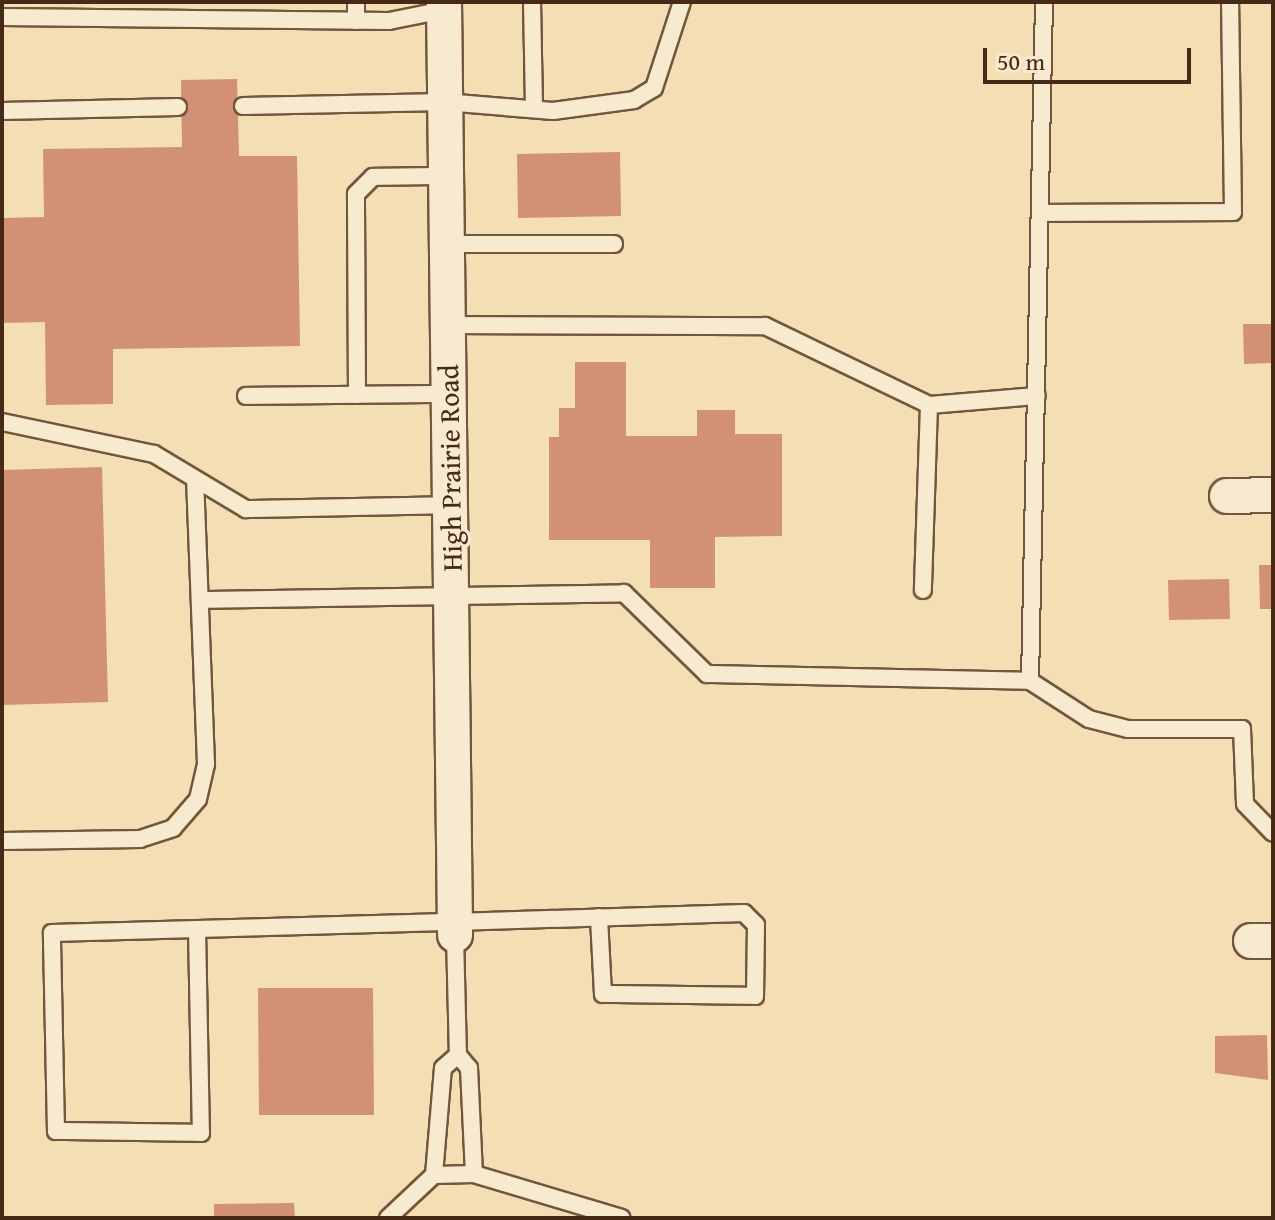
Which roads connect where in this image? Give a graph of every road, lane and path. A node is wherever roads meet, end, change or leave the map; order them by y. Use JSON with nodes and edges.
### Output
{"nodes":[{"id":1,"x":356,"y":2,"type":"edge"},
{"id":2,"x":532,"y":2,"type":"edge"},
{"id":3,"x":682,"y":2,"type":"edge"},
{"id":4,"x":1044,"y":2,"type":"edge"},
{"id":5,"x":1230,"y":2,"type":"edge"},
{"id":6,"x":444,"y":6,"type":"edge"},
{"id":7,"x":2,"y":17,"type":"edge"},
{"id":8,"x":356,"y":21,"type":"junction"},
{"id":9,"x":445,"y":102,"type":"junction"},
{"id":10,"x":243,"y":106,"type":"dead end"},
{"id":11,"x":178,"y":107,"type":"dead end"},
{"id":12,"x":534,"y":108,"type":"junction"},
{"id":13,"x":2,"y":111,"type":"edge"},
{"id":14,"x":446,"y":176,"type":"junction"},
{"id":15,"x":1041,"y":213,"type":"junction"},
{"id":16,"x":447,"y":244,"type":"junction"},
{"id":17,"x":614,"y":244,"type":"dead end"},
{"id":18,"x":448,"y":325,"type":"junction"},
{"id":19,"x":449,"y":394,"type":"junction"},
{"id":20,"x":357,"y":395,"type":"junction"},
{"id":21,"x":246,"y":396,"type":"dead end"},
{"id":22,"x":1037,"y":396,"type":"junction"},
{"id":23,"x":929,"y":405,"type":"junction"},
{"id":24,"x":2,"y":422,"type":"edge"},
{"id":25,"x":195,"y":479,"type":"junction"},
{"id":26,"x":1273,"y":495,"type":"edge"},
{"id":27,"x":1227,"y":496,"type":"dead end"},
{"id":28,"x":450,"y":505,"type":"junction"},
{"id":29,"x":923,"y":590,"type":"dead end"},
{"id":30,"x":451,"y":592,"type":"junction"},
{"id":31,"x":200,"y":600,"type":"junction"},
{"id":32,"x":1030,"y":681,"type":"junction"},
{"id":33,"x":1273,"y":833,"type":"edge"},
{"id":34,"x":2,"y":841,"type":"edge"},
{"id":35,"x":599,"y":917,"type":"junction"},
{"id":36,"x":455,"y":928,"type":"junction"},
{"id":37,"x":197,"y":929,"type":"junction"},
{"id":38,"x":458,"y":1055,"type":"junction"},
{"id":39,"x":474,"y":1174,"type":"junction"},
{"id":40,"x":434,"y":1175,"type":"junction"},
{"id":41,"x":388,"y":1218,"type":"edge"},
{"id":42,"x":622,"y":1218,"type":"edge"}],
"edges":[{"from":1,"to":8,"type":"lane"},
{"from":2,"to":12,"type":"lane"},
{"from":3,"to":12,"type":"lane"},
{"from":4,"to":15,"type":"lane"},
{"from":5,"to":15,"type":"lane"},
{"from":6,"to":8,"type":"lane"},
{"from":6,"to":9,"type":"street","name":"High Prairie Road"},
{"from":7,"to":8,"type":"lane"},
{"from":9,"to":10,"type":"lane"},
{"from":9,"to":12,"type":"lane"},
{"from":9,"to":14,"type":"street","name":"High Prairie Road"},
{"from":11,"to":13,"type":"lane"},
{"from":14,"to":16,"type":"street","name":"High Prairie Road"},
{"from":14,"to":20,"type":"lane"},
{"from":15,"to":22,"type":"lane"},
{"from":16,"to":17,"type":"lane"},
{"from":16,"to":18,"type":"street","name":"High Prairie Road"},
{"from":18,"to":19,"type":"street","name":"High Prairie Road"},
{"from":18,"to":23,"type":"lane"},
{"from":19,"to":20,"type":"lane"},
{"from":19,"to":28,"type":"street","name":"High Prairie Road"},
{"from":20,"to":21,"type":"lane"},
{"from":22,"to":23,"type":"lane"},
{"from":22,"to":32,"type":"lane"},
{"from":23,"to":29,"type":"lane"},
{"from":24,"to":25,"type":"lane"},
{"from":25,"to":28,"type":"lane"},
{"from":25,"to":31,"type":"lane"},
{"from":26,"to":27,"type":"street"},
{"from":28,"to":30,"type":"street","name":"High Prairie Road"},
{"from":30,"to":31,"type":"lane"},
{"from":30,"to":32,"type":"lane"},
{"from":30,"to":36,"type":"street","name":"High Prairie Road"},
{"from":31,"to":34,"type":"lane"},
{"from":32,"to":33,"type":"lane"},
{"from":35,"to":35,"type":"lane"},
{"from":35,"to":36,"type":"lane"},
{"from":36,"to":37,"type":"lane"},
{"from":36,"to":38,"type":"lane"},
{"from":37,"to":37,"type":"lane"},
{"from":38,"to":39,"type":"lane"},
{"from":38,"to":40,"type":"lane"},
{"from":39,"to":40,"type":"lane"},
{"from":39,"to":42,"type":"lane"},
{"from":40,"to":41,"type":"lane"}]}
